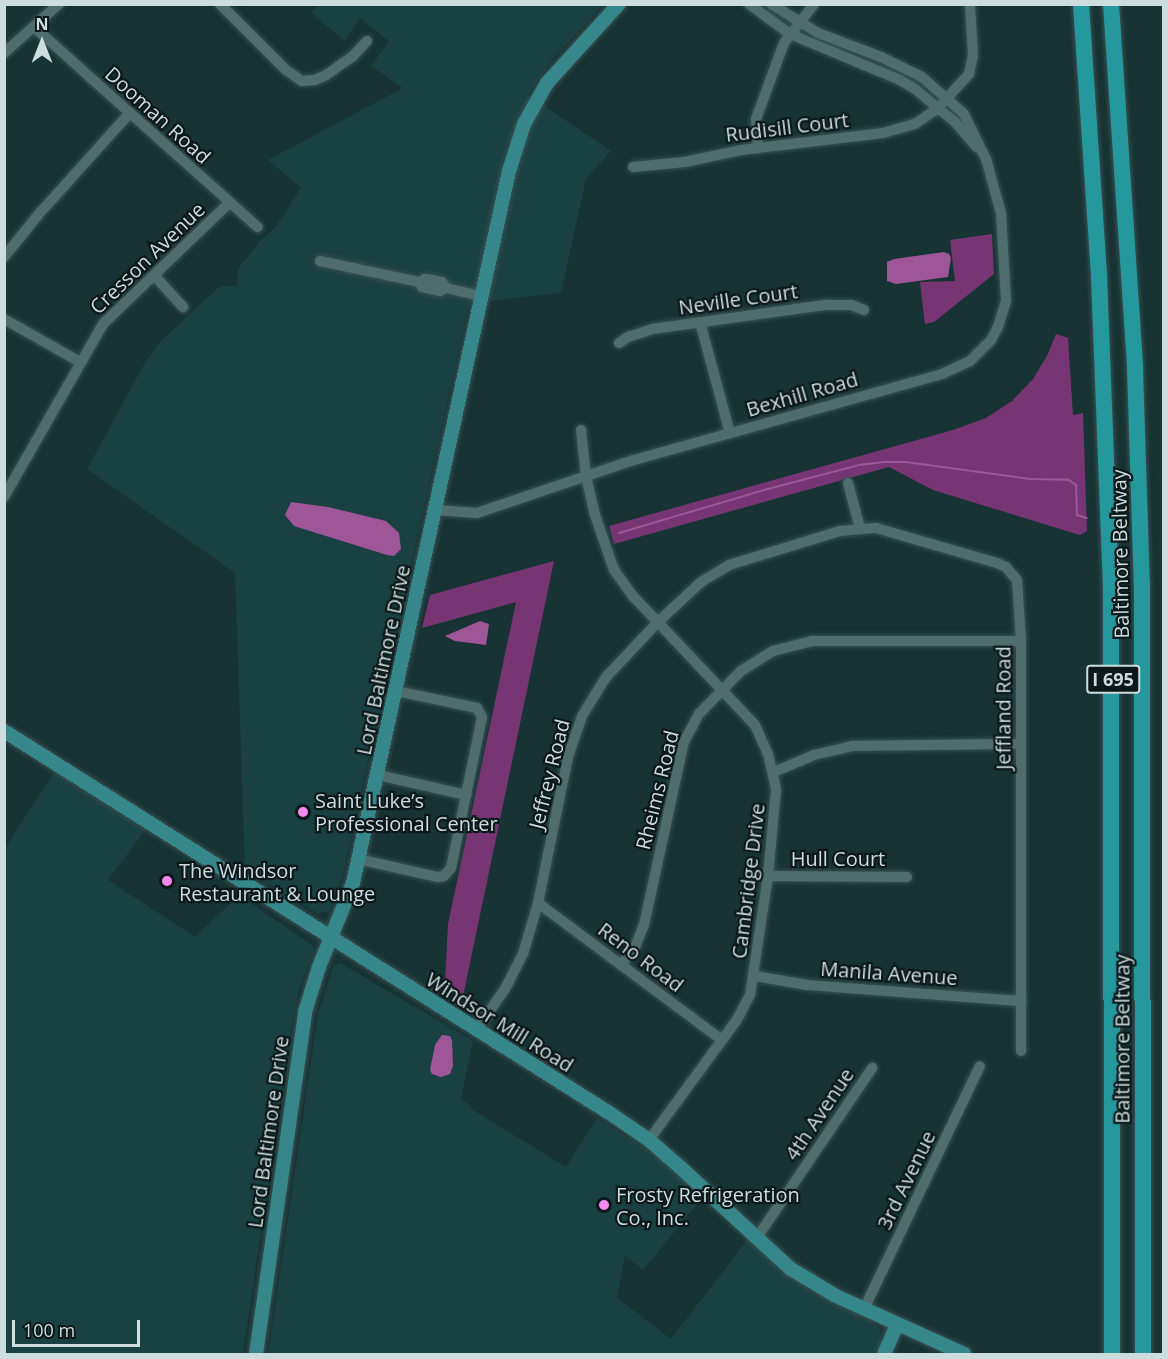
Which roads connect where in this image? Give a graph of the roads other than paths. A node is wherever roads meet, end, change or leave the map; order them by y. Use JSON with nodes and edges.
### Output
{"nodes":[{"id":1,"x":59,"y":4,"type":"edge"},
{"id":2,"x":220,"y":4,"type":"edge"},
{"id":3,"x":749,"y":4,"type":"edge"},
{"id":4,"x":771,"y":4,"type":"edge"},
{"id":5,"x":814,"y":4,"type":"edge"},
{"id":6,"x":970,"y":4,"type":"edge"},
{"id":7,"x":1081,"y":4,"type":"edge"},
{"id":8,"x":1111,"y":4,"type":"edge"},
{"id":9,"x":617,"y":5,"type":"edge"},
{"id":10,"x":798,"y":22,"type":"junction"},
{"id":11,"x":34,"y":27,"type":"junction"},
{"id":12,"x":790,"y":34,"type":"junction"},
{"id":13,"x":367,"y":41,"type":"dead end"},
{"id":14,"x":4,"y":53,"type":"edge"},
{"id":15,"x":948,"y":98,"type":"junction"},
{"id":16,"x":939,"y":107,"type":"junction"},
{"id":17,"x":129,"y":114,"type":"junction"},
{"id":18,"x":758,"y":148,"type":"junction"},
{"id":19,"x":986,"y":159,"type":"junction"},
{"id":20,"x":633,"y":167,"type":"dead end"},
{"id":21,"x":229,"y":203,"type":"junction"},
{"id":22,"x":258,"y":227,"type":"dead end"},
{"id":23,"x":4,"y":257,"type":"edge"},
{"id":24,"x":320,"y":261,"type":"dead end"},
{"id":25,"x":155,"y":276,"type":"junction"},
{"id":26,"x":480,"y":296,"type":"junction"},
{"id":27,"x":183,"y":307,"type":"dead end"},
{"id":28,"x":864,"y":310,"type":"dead end"},
{"id":29,"x":4,"y":319,"type":"edge"},
{"id":30,"x":700,"y":322,"type":"junction"},
{"id":31,"x":619,"y":343,"type":"dead end"},
{"id":32,"x":80,"y":362,"type":"junction"},
{"id":33,"x":581,"y":430,"type":"dead end"},
{"id":34,"x":729,"y":433,"type":"junction"},
{"id":35,"x":586,"y":476,"type":"junction"},
{"id":36,"x":848,"y":483,"type":"dead end"},
{"id":37,"x":4,"y":497,"type":"edge"},
{"id":38,"x":436,"y":510,"type":"junction"},
{"id":39,"x":860,"y":528,"type":"junction"},
{"id":40,"x":658,"y":621,"type":"junction"},
{"id":41,"x":1021,"y":641,"type":"junction"},
{"id":42,"x":723,"y":688,"type":"junction"},
{"id":43,"x":396,"y":691,"type":"junction"},
{"id":44,"x":4,"y":731,"type":"edge"},
{"id":45,"x":1021,"y":744,"type":"junction"},
{"id":46,"x":774,"y":772,"type":"junction"},
{"id":47,"x":378,"y":776,"type":"junction"},
{"id":48,"x":467,"y":795,"type":"junction"},
{"id":49,"x":358,"y":859,"type":"junction"},
{"id":50,"x":768,"y":876,"type":"junction"},
{"id":51,"x":907,"y":877,"type":"dead end"},
{"id":52,"x":538,"y":903,"type":"junction"},
{"id":53,"x":331,"y":938,"type":"junction"},
{"id":54,"x":621,"y":965,"type":"junction"},
{"id":55,"x":755,"y":976,"type":"junction"},
{"id":56,"x":1021,"y":1001,"type":"junction"},
{"id":57,"x":476,"y":1030,"type":"junction"},
{"id":58,"x":722,"y":1040,"type":"junction"},
{"id":59,"x":1021,"y":1051,"type":"dead end"},
{"id":60,"x":980,"y":1066,"type":"dead end"},
{"id":61,"x":872,"y":1068,"type":"dead end"},
{"id":62,"x":649,"y":1140,"type":"junction"},
{"id":63,"x":756,"y":1239,"type":"junction"},
{"id":64,"x":864,"y":1309,"type":"junction"},
{"id":65,"x":897,"y":1324,"type":"junction"},
{"id":66,"x":256,"y":1354,"type":"edge"},
{"id":67,"x":884,"y":1354,"type":"edge"},
{"id":68,"x":964,"y":1354,"type":"edge"},
{"id":69,"x":1112,"y":1354,"type":"edge"},
{"id":70,"x":1143,"y":1354,"type":"edge"}],
"edges":[{"from":1,"to":11,"type":"street"},
{"from":2,"to":13,"type":"street"},
{"from":3,"to":12,"type":"street","name":"Bexhill Road"},
{"from":4,"to":10,"type":"street","name":"Bexhill Road"},
{"from":5,"to":10,"type":"street"},
{"from":6,"to":15,"type":"street","name":"Rudisill Court"},
{"from":7,"to":69,"type":"highway","name":"Baltimore Beltway","number":"I 695"},
{"from":8,"to":70,"type":"highway","name":"Baltimore Beltway","number":"I 695"},
{"from":9,"to":26,"type":"main road","name":"Lord Baltimore Drive"},
{"from":10,"to":12,"type":"street"},
{"from":10,"to":15,"type":"street","name":"Bexhill Road"},
{"from":11,"to":14,"type":"street"},
{"from":11,"to":17,"type":"street","name":"Dooman Road"},
{"from":12,"to":16,"type":"street","name":"Bexhill Road"},
{"from":12,"to":18,"type":"street"},
{"from":15,"to":16,"type":"street","name":"Rudisill Court"},
{"from":15,"to":19,"type":"street","name":"Bexhill Road"},
{"from":16,"to":18,"type":"street","name":"Rudisill Court"},
{"from":16,"to":19,"type":"street","name":"Bexhill Road"},
{"from":17,"to":21,"type":"street","name":"Dooman Road"},
{"from":17,"to":23,"type":"street"},
{"from":18,"to":20,"type":"street","name":"Rudisill Court"},
{"from":19,"to":34,"type":"street","name":"Bexhill Road"},
{"from":21,"to":22,"type":"street","name":"Dooman Road"},
{"from":21,"to":25,"type":"street","name":"Cresson Avenue"},
{"from":24,"to":26,"type":"street"},
{"from":25,"to":27,"type":"street"},
{"from":25,"to":32,"type":"street","name":"Cresson Avenue"},
{"from":26,"to":38,"type":"main road","name":"Lord Baltimore Drive"},
{"from":28,"to":30,"type":"street","name":"Neville Court"},
{"from":29,"to":32,"type":"street"},
{"from":30,"to":31,"type":"street","name":"Neville Court"},
{"from":30,"to":34,"type":"street"},
{"from":32,"to":37,"type":"street","name":"Cresson Avenue"},
{"from":33,"to":35,"type":"street","name":"Cambridge Drive"},
{"from":34,"to":35,"type":"street","name":"Bexhill Road"},
{"from":35,"to":38,"type":"street","name":"Bexhill Road"},
{"from":35,"to":40,"type":"street","name":"Cambridge Drive"},
{"from":36,"to":39,"type":"street"},
{"from":38,"to":43,"type":"main road","name":"Lord Baltimore Drive"},
{"from":39,"to":40,"type":"street","name":"Jeffrey Road"},
{"from":39,"to":41,"type":"street","name":"Jeffland Road"},
{"from":40,"to":42,"type":"street","name":"Cambridge Drive"},
{"from":40,"to":52,"type":"street","name":"Jeffrey Road"},
{"from":41,"to":42,"type":"street","name":"Rheims Road"},
{"from":41,"to":45,"type":"street","name":"Jeffland Road"},
{"from":42,"to":46,"type":"street","name":"Cambridge Drive"},
{"from":42,"to":54,"type":"street","name":"Rheims Road"},
{"from":43,"to":47,"type":"main road","name":"Lord Baltimore Drive"},
{"from":43,"to":48,"type":"street"},
{"from":44,"to":53,"type":"main road","name":"Windsor Mill Road"},
{"from":45,"to":46,"type":"street"},
{"from":45,"to":56,"type":"street","name":"Jeffland Road"},
{"from":46,"to":50,"type":"street","name":"Cambridge Drive"},
{"from":47,"to":48,"type":"street"},
{"from":47,"to":49,"type":"main road","name":"Lord Baltimore Drive"},
{"from":48,"to":49,"type":"street"},
{"from":49,"to":53,"type":"main road","name":"Lord Baltimore Drive"},
{"from":50,"to":51,"type":"street","name":"Hull Court"},
{"from":50,"to":55,"type":"street","name":"Cambridge Drive"},
{"from":52,"to":54,"type":"street","name":"Reno Road"},
{"from":52,"to":57,"type":"street","name":"Jeffrey Road"},
{"from":53,"to":57,"type":"main road","name":"Windsor Mill Road"},
{"from":53,"to":66,"type":"main road","name":"Lord Baltimore Drive"},
{"from":54,"to":58,"type":"street","name":"Reno Road"},
{"from":55,"to":56,"type":"street","name":"Manila Avenue"},
{"from":55,"to":58,"type":"street","name":"Cambridge Drive"},
{"from":56,"to":59,"type":"street","name":"Jeffland Road"},
{"from":57,"to":62,"type":"main road","name":"Windsor Mill Road"},
{"from":58,"to":62,"type":"street","name":"Cambridge Drive"},
{"from":60,"to":64,"type":"street","name":"3rd Avenue"},
{"from":61,"to":63,"type":"street","name":"4th Avenue"},
{"from":62,"to":63,"type":"main road","name":"Windsor Mill Road"},
{"from":63,"to":64,"type":"main road","name":"Windsor Mill Road"},
{"from":64,"to":65,"type":"main road","name":"Windsor Mill Road"},
{"from":65,"to":67,"type":"main road"},
{"from":65,"to":68,"type":"main road","name":"Windsor Mill Road"}]}
